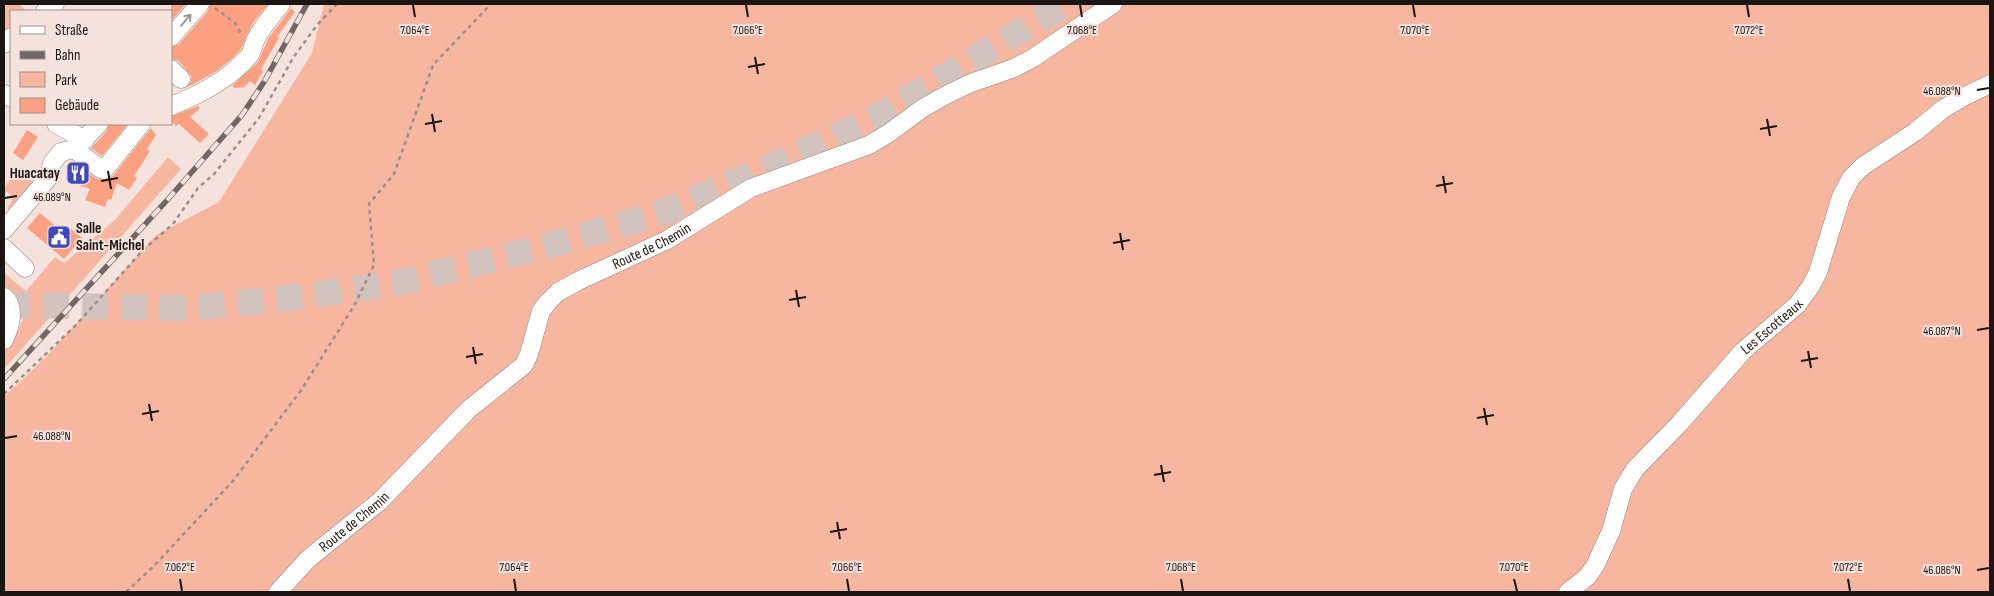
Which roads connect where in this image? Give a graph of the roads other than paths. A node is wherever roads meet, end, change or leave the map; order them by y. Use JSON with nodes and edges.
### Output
{"nodes":[{"id":1,"x":200,"y":4,"type":"edge"},
{"id":2,"x":281,"y":4,"type":"edge"},
{"id":3,"x":1113,"y":4,"type":"edge"},
{"id":4,"x":172,"y":36,"type":"edge"},
{"id":5,"x":1990,"y":84,"type":"edge"},
{"id":6,"x":172,"y":106,"type":"edge"},
{"id":7,"x":57,"y":125,"type":"edge"},
{"id":8,"x":98,"y":125,"type":"edge"},
{"id":9,"x":140,"y":125,"type":"edge"},
{"id":10,"x":80,"y":144,"type":"junction"},
{"id":11,"x":4,"y":230,"type":"edge"},
{"id":12,"x":4,"y":248,"type":"edge"},
{"id":13,"x":25,"y":268,"type":"dead end"},
{"id":14,"x":4,"y":297,"type":"edge"},
{"id":15,"x":4,"y":340,"type":"edge"},
{"id":16,"x":278,"y":592,"type":"edge"},
{"id":17,"x":1568,"y":592,"type":"edge"}],
"edges":[{"from":4,"to":1,"type":"street","one_way":true},
{"from":2,"to":6,"type":"street"},
{"from":3,"to":16,"type":"street","name":"Route de Chemin"},
{"from":5,"to":17,"type":"street","name":"Les Escotteaux"},
{"from":7,"to":10,"type":"street"},
{"from":8,"to":10,"type":"street"},
{"from":9,"to":10,"type":"street"},
{"from":10,"to":11,"type":"street"},
{"from":12,"to":13,"type":"street"},
{"from":14,"to":15,"type":"street"}]}
